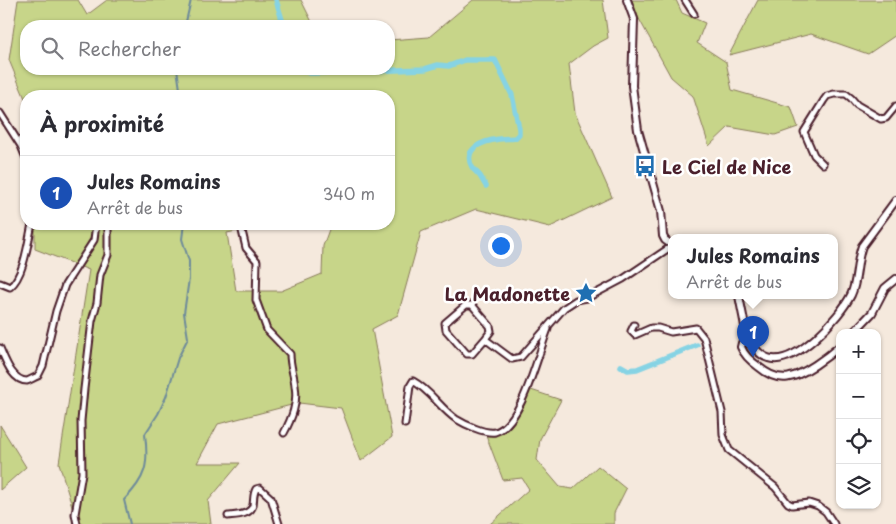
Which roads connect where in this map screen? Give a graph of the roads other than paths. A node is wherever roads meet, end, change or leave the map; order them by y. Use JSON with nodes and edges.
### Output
{"nodes":[{"id":1,"x":627,"y":0,"type":"edge"},
{"id":2,"x":684,"y":0,"type":"edge"},
{"id":3,"x":694,"y":14,"type":"dead end"},
{"id":4,"x":896,"y":106,"type":"edge"},
{"id":5,"x":0,"y":113,"type":"edge"},
{"id":6,"x":20,"y":144,"type":"edge"},
{"id":7,"x":823,"y":164,"type":"dead end"},
{"id":8,"x":896,"y":200,"type":"edge"},
{"id":9,"x":31,"y":230,"type":"edge"},
{"id":10,"x":95,"y":230,"type":"edge"},
{"id":11,"x":108,"y":230,"type":"edge"},
{"id":12,"x":242,"y":231,"type":"dead end"},
{"id":13,"x":668,"y":243,"type":"edge"},
{"id":14,"x":668,"y":249,"type":"edge"},
{"id":15,"x":896,"y":278,"type":"edge"},
{"id":16,"x":0,"y":284,"type":"edge"},
{"id":17,"x":740,"y":299,"type":"edge"},
{"id":18,"x":551,"y":324,"type":"junction"},
{"id":19,"x":634,"y":325,"type":"dead end"},
{"id":20,"x":857,"y":329,"type":"edge"},
{"id":21,"x":486,"y":339,"type":"junction"},
{"id":22,"x":748,"y":341,"type":"junction"},
{"id":23,"x":0,"y":348,"type":"edge"},
{"id":24,"x":836,"y":349,"type":"edge"},
{"id":25,"x":405,"y":424,"type":"dead end"},
{"id":26,"x":284,"y":433,"type":"dead end"},
{"id":27,"x":228,"y":516,"type":"dead end"},
{"id":28,"x":77,"y":524,"type":"edge"},
{"id":29,"x":279,"y":524,"type":"edge"},
{"id":30,"x":834,"y":524,"type":"edge"}],
"edges":[{"from":1,"to":13,"type":"street"},
{"from":2,"to":3,"type":"street"},
{"from":4,"to":7,"type":"street"},
{"from":5,"to":6,"type":"street"},
{"from":8,"to":22,"type":"street"},
{"from":9,"to":16,"type":"street"},
{"from":10,"to":23,"type":"street"},
{"from":11,"to":28,"type":"street"},
{"from":12,"to":26,"type":"street"},
{"from":14,"to":18,"type":"street"},
{"from":15,"to":20,"type":"street"},
{"from":17,"to":22,"type":"street"},
{"from":18,"to":21,"type":"street"},
{"from":18,"to":25,"type":"street"},
{"from":19,"to":30,"type":"street"},
{"from":21,"to":21,"type":"street"},
{"from":22,"to":24,"type":"street"},
{"from":27,"to":29,"type":"street"}]}
